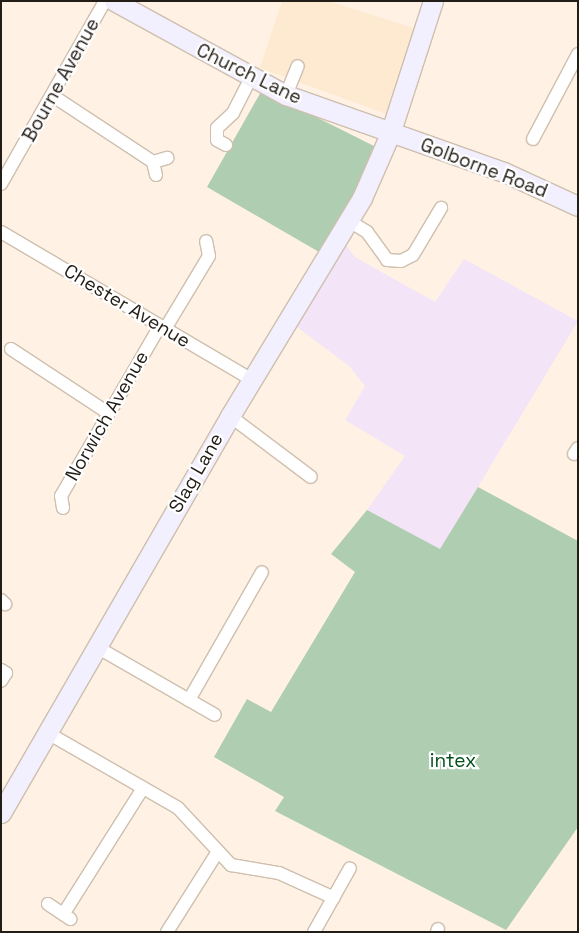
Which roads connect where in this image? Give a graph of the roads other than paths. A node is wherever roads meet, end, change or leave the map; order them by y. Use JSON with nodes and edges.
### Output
{"nodes":[{"id":1,"x":105,"y":1,"type":"edge"},
{"id":2,"x":114,"y":1,"type":"edge"},
{"id":3,"x":433,"y":1,"type":"edge"},
{"id":4,"x":578,"y":54,"type":"edge"},
{"id":5,"x":298,"y":66,"type":"dead end"},
{"id":6,"x":573,"y":72,"type":"edge"},
{"id":7,"x":251,"y":78,"type":"junction"},
{"id":8,"x":286,"y":94,"type":"junction"},
{"id":9,"x":53,"y":96,"type":"junction"},
{"id":10,"x":390,"y":134,"type":"junction"},
{"id":11,"x":533,"y":139,"type":"dead end"},
{"id":12,"x":220,"y":146,"type":"dead end"},
{"id":13,"x":167,"y":158,"type":"dead end"},
{"id":14,"x":153,"y":162,"type":"junction"},
{"id":15,"x":156,"y":175,"type":"dead end"},
{"id":16,"x":1,"y":184,"type":"edge"},
{"id":17,"x":578,"y":206,"type":"edge"},
{"id":18,"x":441,"y":208,"type":"dead end"},
{"id":19,"x":349,"y":221,"type":"junction"},
{"id":20,"x":1,"y":232,"type":"edge"},
{"id":21,"x":206,"y":241,"type":"dead end"},
{"id":22,"x":163,"y":327,"type":"junction"},
{"id":23,"x":11,"y":348,"type":"dead end"},
{"id":24,"x":252,"y":380,"type":"junction"},
{"id":25,"x":108,"y":413,"type":"junction"},
{"id":26,"x":230,"y":416,"type":"junction"},
{"id":27,"x":311,"y":477,"type":"dead end"},
{"id":28,"x":63,"y":508,"type":"dead end"},
{"id":29,"x":264,"y":570,"type":"dead end"},
{"id":30,"x":95,"y":646,"type":"junction"},
{"id":31,"x":189,"y":700,"type":"junction"},
{"id":32,"x":215,"y":715,"type":"dead end"},
{"id":33,"x":46,"y":732,"type":"junction"},
{"id":34,"x":143,"y":788,"type":"junction"},
{"id":35,"x":1,"y":813,"type":"edge"},
{"id":36,"x":217,"y":853,"type":"junction"},
{"id":37,"x":350,"y":868,"type":"dead end"},
{"id":38,"x":334,"y":898,"type":"junction"},
{"id":39,"x":48,"y":904,"type":"dead end"},
{"id":40,"x":167,"y":932,"type":"edge"},
{"id":41,"x":314,"y":932,"type":"edge"}],
"edges":[{"from":1,"to":9,"type":"street","name":"Bourne Avenue"},
{"from":2,"to":7,"type":"street","name":"Church Lane"},
{"from":3,"to":10,"type":"street","name":"Slag Lane"},
{"from":4,"to":6,"type":"street"},
{"from":5,"to":8,"type":"street"},
{"from":6,"to":11,"type":"street"},
{"from":7,"to":8,"type":"street","name":"Church Lane"},
{"from":7,"to":12,"type":"street"},
{"from":8,"to":10,"type":"street","name":"Church Lane"},
{"from":9,"to":14,"type":"street"},
{"from":9,"to":16,"type":"street","name":"Bourne Avenue"},
{"from":10,"to":17,"type":"street","name":"Golborne Road"},
{"from":10,"to":19,"type":"street","name":"Slag Lane"},
{"from":13,"to":14,"type":"street"},
{"from":14,"to":15,"type":"street"},
{"from":18,"to":19,"type":"street"},
{"from":19,"to":24,"type":"street","name":"Slag Lane"},
{"from":20,"to":22,"type":"street","name":"Chester Avenue"},
{"from":21,"to":22,"type":"street","name":"Norwich Avenue"},
{"from":22,"to":24,"type":"street","name":"Chester Avenue"},
{"from":22,"to":25,"type":"street","name":"Norwich Avenue"},
{"from":23,"to":25,"type":"street"},
{"from":24,"to":26,"type":"street","name":"Slag Lane"},
{"from":25,"to":28,"type":"street","name":"Norwich Avenue"},
{"from":26,"to":27,"type":"street"},
{"from":26,"to":30,"type":"street","name":"Slag Lane"},
{"from":29,"to":31,"type":"street"},
{"from":30,"to":31,"type":"street"},
{"from":30,"to":33,"type":"street","name":"Slag Lane"},
{"from":31,"to":32,"type":"street"},
{"from":33,"to":34,"type":"street"},
{"from":33,"to":35,"type":"street","name":"Slag Lane"},
{"from":34,"to":36,"type":"street"},
{"from":34,"to":39,"type":"street"},
{"from":36,"to":38,"type":"street"},
{"from":36,"to":40,"type":"street"},
{"from":37,"to":38,"type":"street"},
{"from":38,"to":41,"type":"street"}]}
